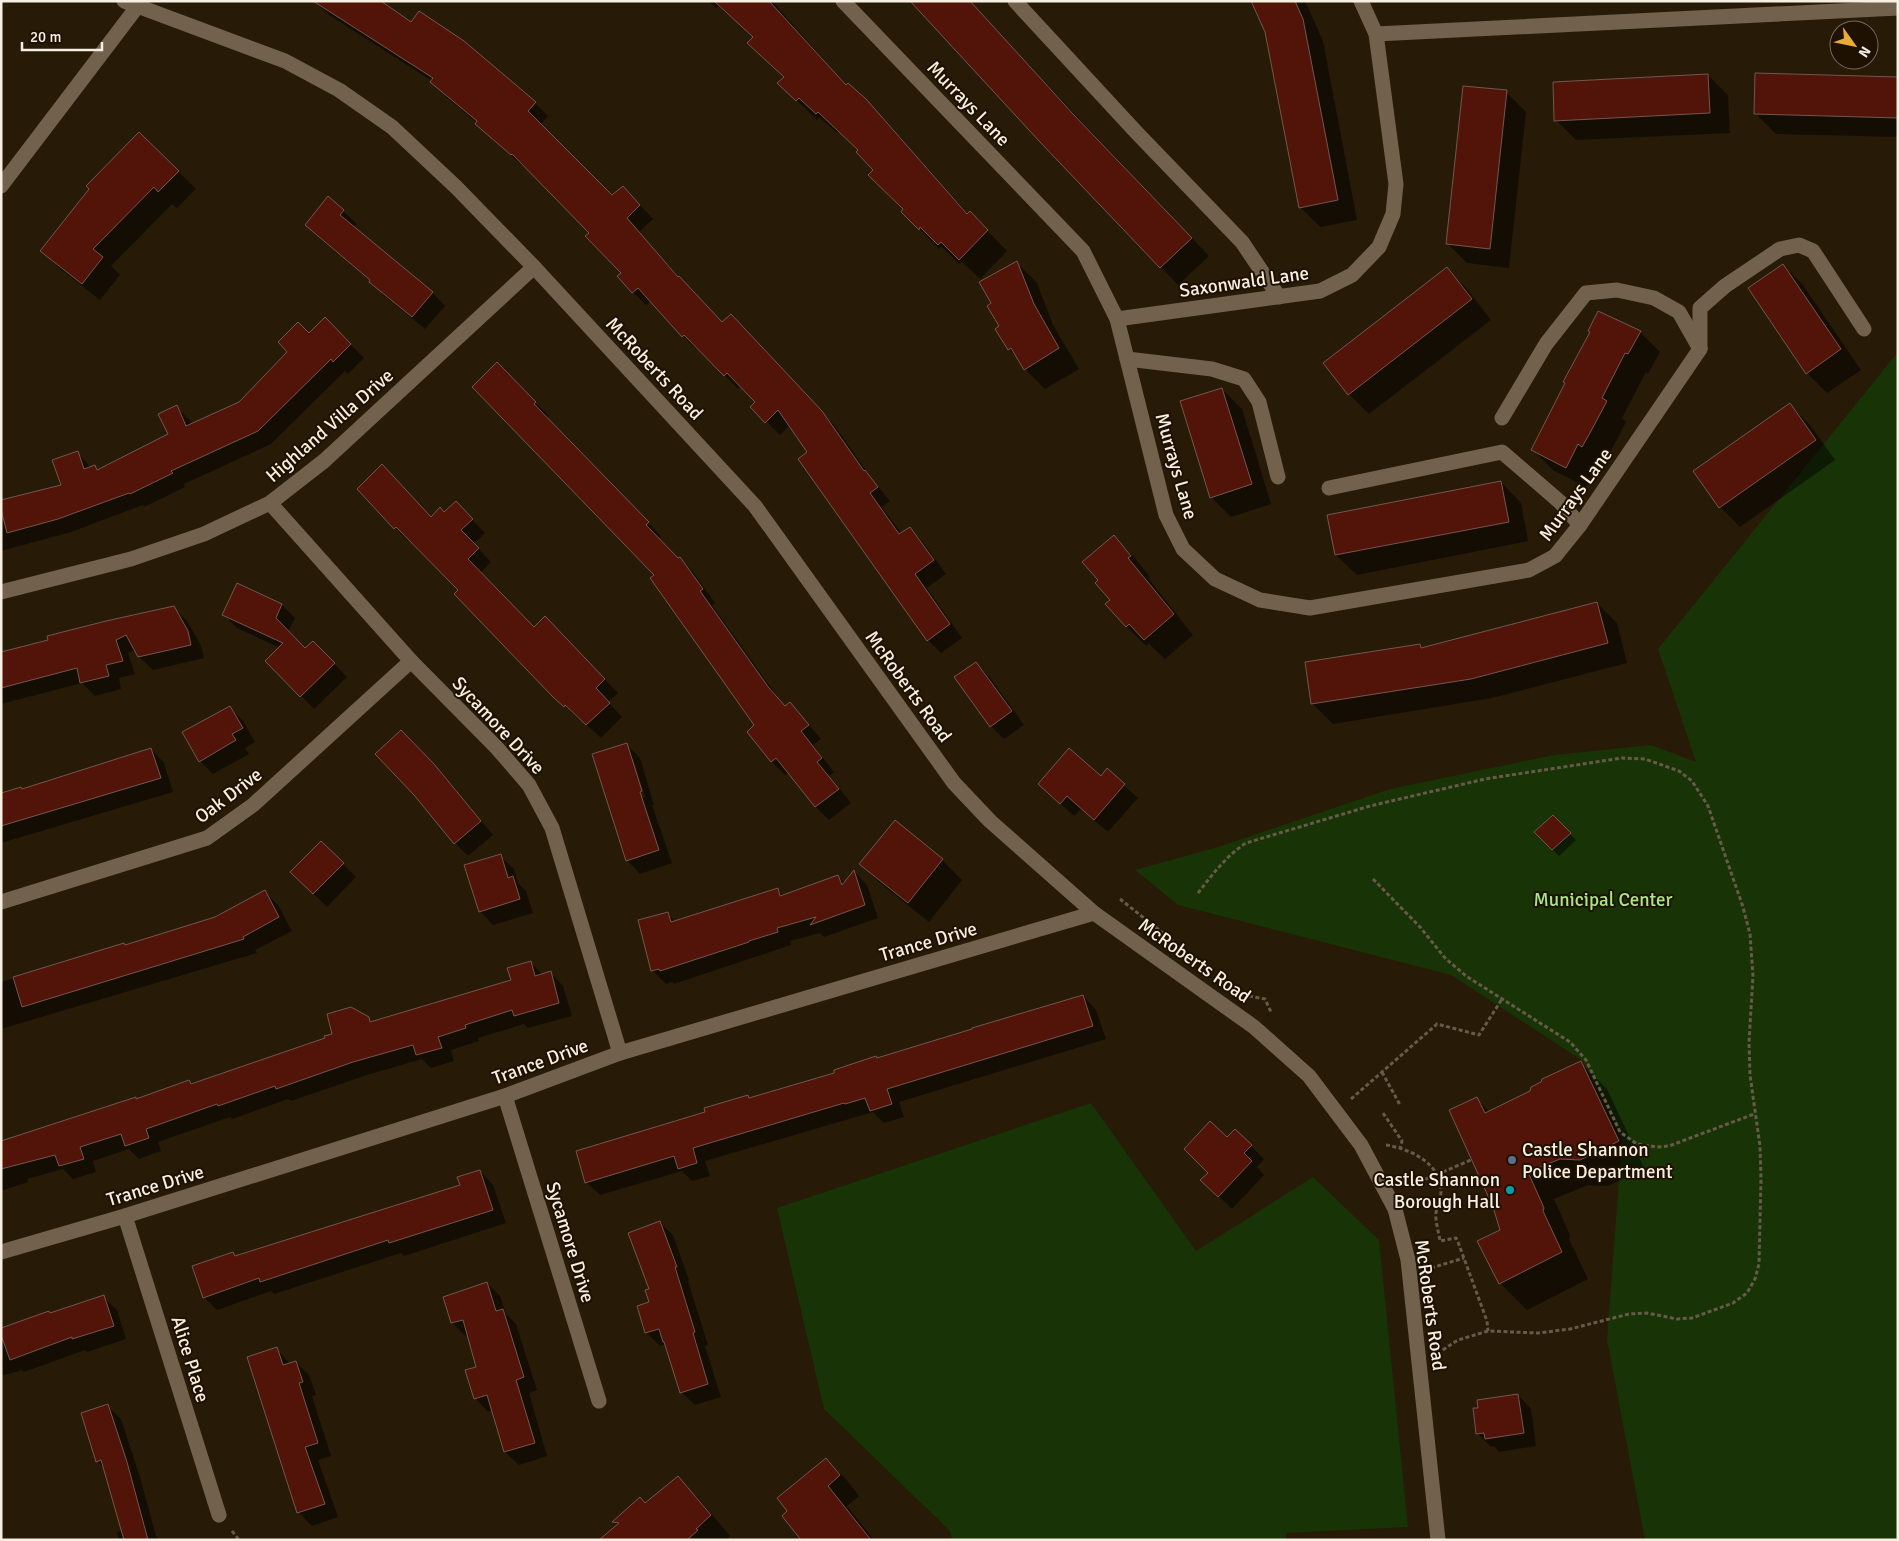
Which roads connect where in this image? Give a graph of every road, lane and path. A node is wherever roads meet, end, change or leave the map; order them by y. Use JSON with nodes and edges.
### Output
{"nodes":[{"id":1,"x":843,"y":1,"type":"edge"},
{"id":2,"x":1015,"y":1,"type":"edge"},
{"id":3,"x":1361,"y":1,"type":"edge"},
{"id":4,"x":131,"y":4,"type":"edge"},
{"id":5,"x":1898,"y":8,"type":"edge"},
{"id":6,"x":1376,"y":34,"type":"junction"},
{"id":7,"x":1,"y":186,"type":"edge"},
{"id":8,"x":534,"y":267,"type":"junction"},
{"id":9,"x":1279,"y":297,"type":"junction"},
{"id":10,"x":1117,"y":319,"type":"junction"},
{"id":11,"x":1864,"y":329,"type":"dead end"},
{"id":12,"x":1700,"y":349,"type":"junction"},
{"id":13,"x":1127,"y":359,"type":"junction"},
{"id":14,"x":1502,"y":418,"type":"dead end"},
{"id":15,"x":1278,"y":477,"type":"dead end"},
{"id":16,"x":1329,"y":488,"type":"dead end"},
{"id":17,"x":270,"y":502,"type":"junction"},
{"id":18,"x":1580,"y":525,"type":"junction"},
{"id":19,"x":1,"y":592,"type":"edge"},
{"id":20,"x":411,"y":661,"type":"junction"},
{"id":21,"x":1373,"y":879,"type":"dead end"},
{"id":22,"x":1198,"y":893,"type":"dead end"},
{"id":23,"x":1,"y":902,"type":"edge"},
{"id":24,"x":1094,"y":912,"type":"junction"},
{"id":25,"x":1502,"y":999,"type":"junction"},
{"id":26,"x":620,"y":1053,"type":"junction"},
{"id":27,"x":1382,"y":1072,"type":"junction"},
{"id":28,"x":505,"y":1096,"type":"junction"},
{"id":29,"x":1351,"y":1099,"type":"dead end"},
{"id":30,"x":1400,"y":1105,"type":"dead end"},
{"id":31,"x":1383,"y":1113,"type":"dead end"},
{"id":32,"x":1754,"y":1114,"type":"junction"},
{"id":33,"x":1400,"y":1148,"type":"dead end"},
{"id":34,"x":1471,"y":1160,"type":"dead end"},
{"id":35,"x":1387,"y":1195,"type":"junction"},
{"id":36,"x":125,"y":1216,"type":"junction"},
{"id":37,"x":1,"y":1252,"type":"edge"},
{"id":38,"x":1464,"y":1258,"type":"dead end"},
{"id":39,"x":1431,"y":1268,"type":"dead end"},
{"id":40,"x":1487,"y":1321,"type":"dead end"},
{"id":41,"x":1488,"y":1331,"type":"junction"},
{"id":42,"x":1419,"y":1366,"type":"junction"},
{"id":43,"x":599,"y":1401,"type":"dead end"},
{"id":44,"x":219,"y":1514,"type":"dead end"},
{"id":45,"x":1438,"y":1540,"type":"edge"}],
"edges":[{"from":1,"to":10,"type":"street","name":"Murrays Lane"},
{"from":2,"to":9,"type":"street"},
{"from":3,"to":6,"type":"street","name":"Saxonwald Lane"},
{"from":4,"to":7,"type":"street"},
{"from":4,"to":8,"type":"street","name":"McRoberts Road"},
{"from":5,"to":6,"type":"street"},
{"from":6,"to":9,"type":"street","name":"Saxonwald Lane"},
{"from":8,"to":17,"type":"street","name":"Highland Villa Drive"},
{"from":8,"to":24,"type":"street","name":"McRoberts Road"},
{"from":9,"to":10,"type":"street","name":"Saxonwald Lane"},
{"from":10,"to":13,"type":"street","name":"Murrays Lane"},
{"from":11,"to":12,"type":"street"},
{"from":12,"to":14,"type":"street"},
{"from":12,"to":18,"type":"street","name":"Murrays Lane"},
{"from":13,"to":15,"type":"street"},
{"from":13,"to":18,"type":"street","name":"Murrays Lane"},
{"from":16,"to":18,"type":"street"},
{"from":17,"to":19,"type":"street","name":"Highland Villa Drive"},
{"from":17,"to":20,"type":"street","name":"Sycamore Drive"},
{"from":20,"to":23,"type":"street","name":"Oak Drive"},
{"from":20,"to":26,"type":"street","name":"Sycamore Drive"},
{"from":21,"to":25,"type":"path"},
{"from":22,"to":32,"type":"path"},
{"from":24,"to":26,"type":"street","name":"Trance Drive"},
{"from":24,"to":35,"type":"street","name":"McRoberts Road"},
{"from":25,"to":27,"type":"path"},
{"from":25,"to":32,"type":"path"},
{"from":26,"to":28,"type":"street","name":"Trance Drive"},
{"from":27,"to":29,"type":"path"},
{"from":27,"to":30,"type":"path"},
{"from":28,"to":36,"type":"street","name":"Trance Drive"},
{"from":28,"to":43,"type":"street","name":"Sycamore Drive"},
{"from":31,"to":33,"type":"path"},
{"from":32,"to":41,"type":"path"},
{"from":34,"to":35,"type":"path"},
{"from":35,"to":42,"type":"street","name":"McRoberts Road"},
{"from":36,"to":37,"type":"street","name":"Trance Drive"},
{"from":36,"to":44,"type":"street","name":"Alice Place"},
{"from":38,"to":39,"type":"path"},
{"from":40,"to":41,"type":"path"},
{"from":41,"to":42,"type":"path"},
{"from":42,"to":45,"type":"street","name":"McRoberts Road"}]}
